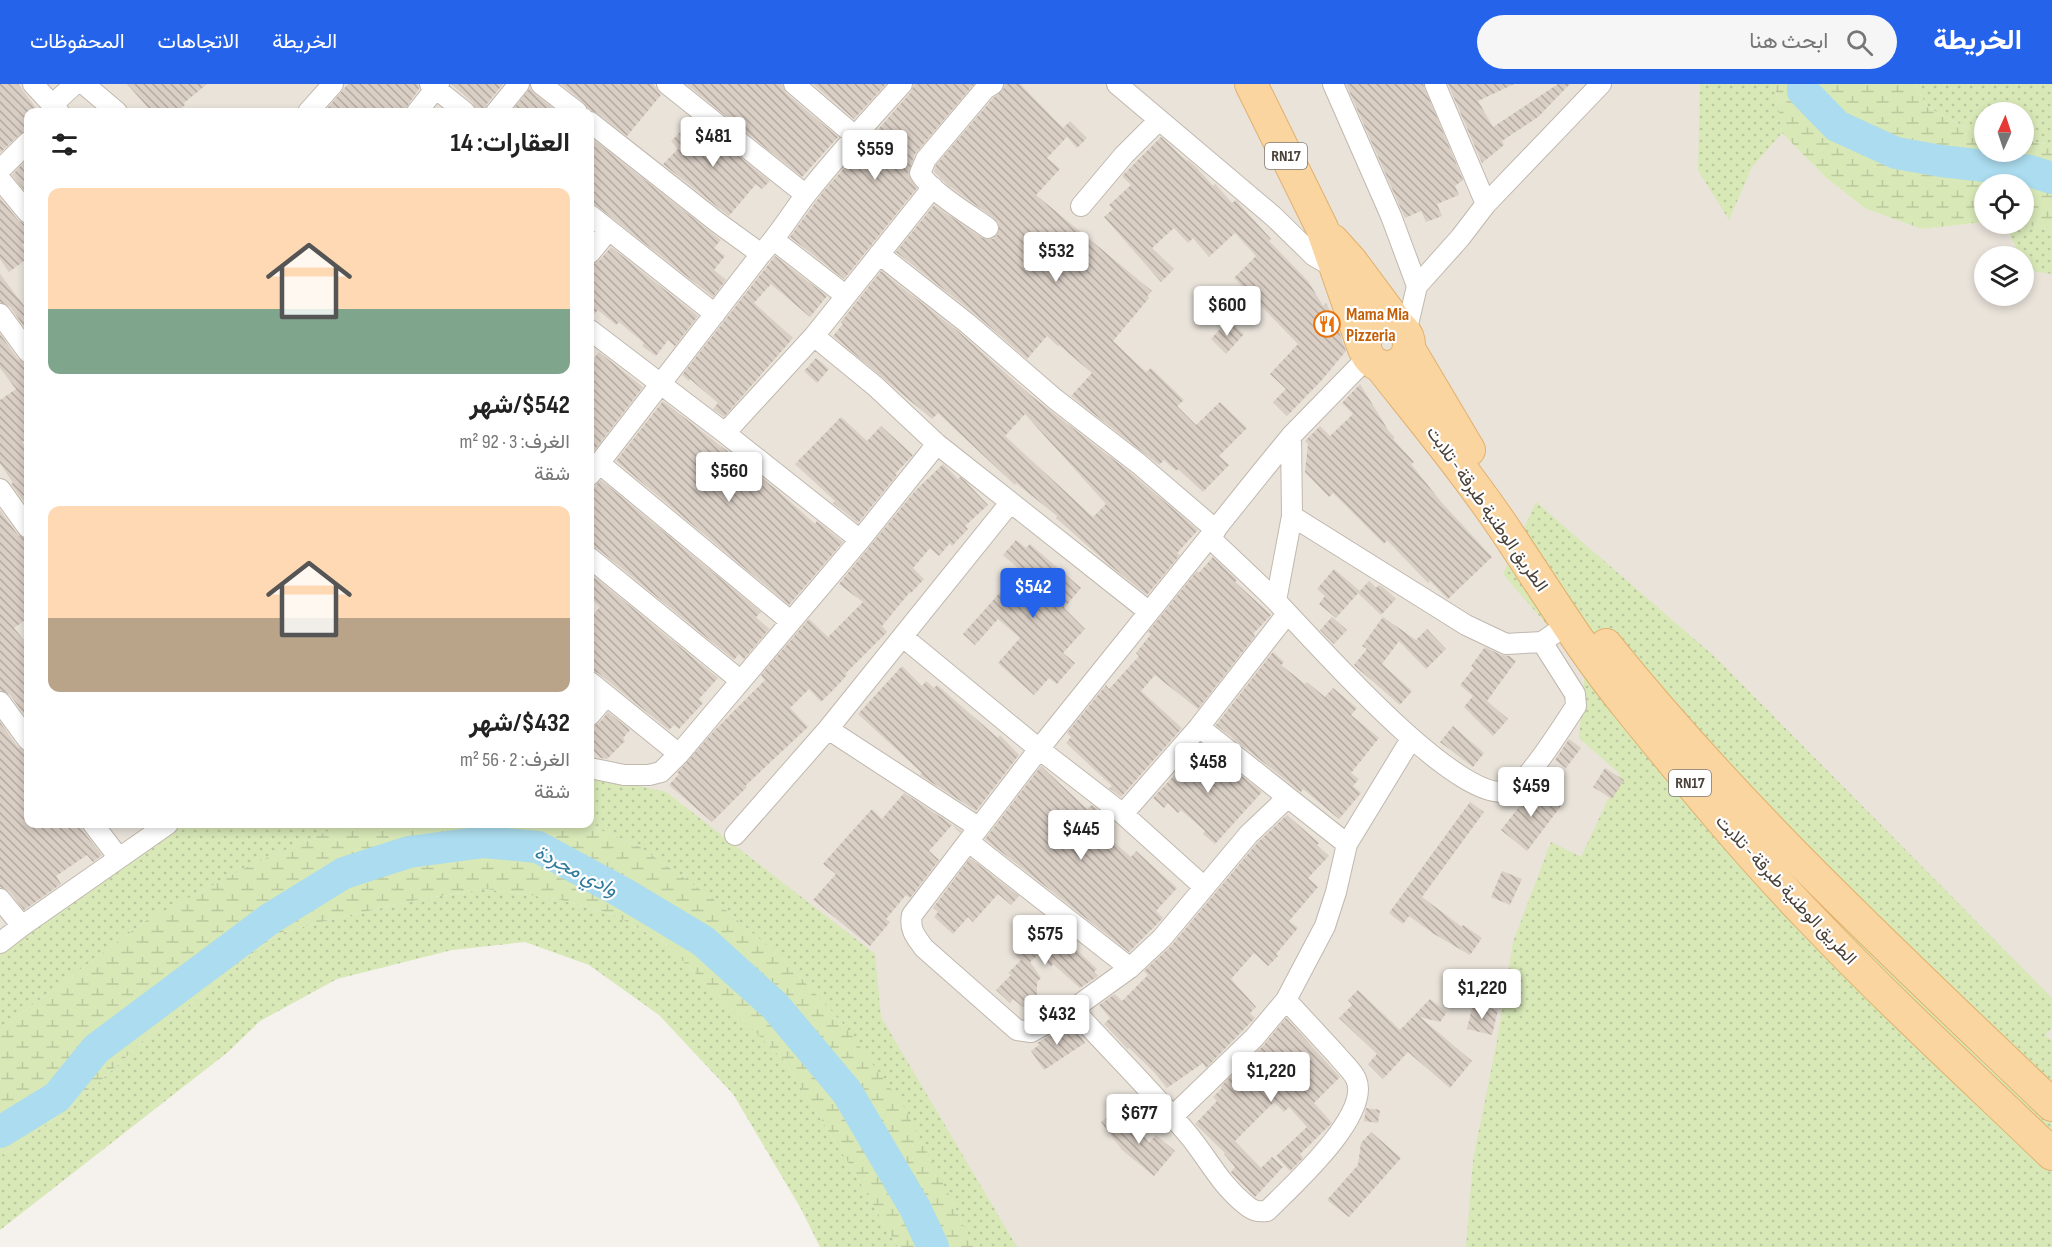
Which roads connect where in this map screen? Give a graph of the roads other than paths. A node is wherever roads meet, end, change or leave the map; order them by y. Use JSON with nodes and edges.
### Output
{"nodes":[{"id":1,"x":33,"y":84,"type":"edge"},
{"id":2,"x":75,"y":84,"type":"edge"},
{"id":3,"x":84,"y":84,"type":"edge"},
{"id":4,"x":333,"y":84,"type":"edge"},
{"id":5,"x":519,"y":84,"type":"edge"},
{"id":6,"x":541,"y":84,"type":"edge"},
{"id":7,"x":794,"y":84,"type":"edge"},
{"id":8,"x":902,"y":84,"type":"edge"},
{"id":9,"x":993,"y":84,"type":"edge"},
{"id":10,"x":1117,"y":84,"type":"edge"},
{"id":11,"x":1251,"y":84,"type":"edge"},
{"id":12,"x":1333,"y":84,"type":"edge"},
{"id":13,"x":1435,"y":84,"type":"edge"},
{"id":14,"x":1601,"y":84,"type":"edge"},
{"id":15,"x":671,"y":85,"type":"edge"},
{"id":16,"x":435,"y":86,"type":"edge"},
{"id":17,"x":53,"y":108,"type":"edge"},
{"id":18,"x":58,"y":108,"type":"edge"},
{"id":19,"x":112,"y":108,"type":"edge"},
{"id":20,"x":312,"y":108,"type":"edge"},
{"id":21,"x":420,"y":108,"type":"edge"},
{"id":22,"x":460,"y":108,"type":"edge"},
{"id":23,"x":499,"y":108,"type":"edge"},
{"id":24,"x":572,"y":108,"type":"edge"},
{"id":25,"x":1159,"y":120,"type":"junction"},
{"id":26,"x":594,"y":125,"type":"edge"},
{"id":27,"x":855,"y":136,"type":"junction"},
{"id":28,"x":24,"y":146,"type":"edge"},
{"id":29,"x":0,"y":170,"type":"edge"},
{"id":30,"x":0,"y":179,"type":"edge"},
{"id":31,"x":933,"y":187,"type":"junction"},
{"id":32,"x":806,"y":195,"type":"junction"},
{"id":33,"x":1486,"y":204,"type":"junction"},
{"id":34,"x":1081,"y":206,"type":"dead end"},
{"id":35,"x":24,"y":208,"type":"edge"},
{"id":36,"x":594,"y":219,"type":"edge"},
{"id":37,"x":988,"y":228,"type":"dead end"},
{"id":38,"x":608,"y":231,"type":"junction"},
{"id":39,"x":767,"y":247,"type":"junction"},
{"id":40,"x":594,"y":248,"type":"edge"},
{"id":41,"x":879,"y":254,"type":"junction"},
{"id":42,"x":1343,"y":264,"type":"junction"},
{"id":43,"x":1417,"y":286,"type":"junction"},
{"id":44,"x":845,"y":295,"type":"junction"},
{"id":45,"x":0,"y":314,"type":"edge"},
{"id":46,"x":715,"y":314,"type":"junction"},
{"id":47,"x":814,"y":336,"type":"junction"},
{"id":48,"x":1405,"y":336,"type":"junction"},
{"id":49,"x":594,"y":341,"type":"edge"},
{"id":50,"x":24,"y":347,"type":"edge"},
{"id":51,"x":1371,"y":358,"type":"junction"},
{"id":52,"x":660,"y":384,"type":"junction"},
{"id":53,"x":725,"y":433,"type":"junction"},
{"id":54,"x":1291,"y":436,"type":"junction"},
{"id":55,"x":937,"y":444,"type":"junction"},
{"id":56,"x":594,"y":469,"type":"edge"},
{"id":57,"x":0,"y":489,"type":"edge"},
{"id":58,"x":1010,"y":502,"type":"junction"},
{"id":59,"x":1292,"y":516,"type":"junction"},
{"id":60,"x":24,"y":522,"type":"edge"},
{"id":61,"x":1213,"y":534,"type":"junction"},
{"id":62,"x":860,"y":540,"type":"junction"},
{"id":63,"x":594,"y":561,"type":"edge"},
{"id":64,"x":1282,"y":608,"type":"junction"},
{"id":65,"x":1148,"y":611,"type":"junction"},
{"id":66,"x":790,"y":621,"type":"junction"},
{"id":67,"x":1568,"y":624,"type":"junction"},
{"id":68,"x":903,"y":637,"type":"junction"},
{"id":69,"x":1542,"y":642,"type":"junction"},
{"id":70,"x":741,"y":681,"type":"junction"},
{"id":71,"x":594,"y":686,"type":"edge"},
{"id":72,"x":606,"y":696,"type":"junction"},
{"id":73,"x":0,"y":702,"type":"edge"},
{"id":74,"x":594,"y":710,"type":"edge"},
{"id":75,"x":1199,"y":728,"type":"junction"},
{"id":76,"x":828,"y":729,"type":"junction"},
{"id":77,"x":24,"y":735,"type":"edge"},
{"id":78,"x":1411,"y":739,"type":"junction"},
{"id":79,"x":1039,"y":749,"type":"junction"},
{"id":80,"x":679,"y":754,"type":"junction"},
{"id":81,"x":594,"y":769,"type":"edge"},
{"id":82,"x":1287,"y":798,"type":"junction"},
{"id":83,"x":1123,"y":814,"type":"junction"},
{"id":84,"x":96,"y":828,"type":"edge"},
{"id":85,"x":162,"y":828,"type":"edge"},
{"id":86,"x":974,"y":835,"type":"junction"},
{"id":87,"x":735,"y":836,"type":"dead end"},
{"id":88,"x":1347,"y":844,"type":"junction"},
{"id":89,"x":119,"y":858,"type":"junction"},
{"id":90,"x":1203,"y":886,"type":"junction"},
{"id":91,"x":0,"y":899,"type":"edge"},
{"id":92,"x":22,"y":926,"type":"junction"},
{"id":93,"x":0,"y":943,"type":"edge"},
{"id":94,"x":1130,"y":968,"type":"junction"},
{"id":95,"x":1286,"y":1000,"type":"junction"},
{"id":96,"x":1073,"y":1009,"type":"junction"},
{"id":97,"x":2052,"y":1105,"type":"edge"},
{"id":98,"x":1172,"y":1117,"type":"junction"},
{"id":99,"x":2052,"y":1154,"type":"edge"}],
"edges":[{"from":1,"to":17,"type":"street"},
{"from":2,"to":18,"type":"street"},
{"from":3,"to":19,"type":"street"},
{"from":4,"to":20,"type":"street"},
{"from":5,"to":23,"type":"street"},
{"from":6,"to":24,"type":"street"},
{"from":7,"to":27,"type":"street"},
{"from":8,"to":27,"type":"street"},
{"from":9,"to":31,"type":"street"},
{"from":10,"to":25,"type":"street"},
{"from":11,"to":42,"type":"main road","name":"الطريق الوطنية طبرقة - تلابت","number":"RN17"},
{"from":12,"to":43,"type":"street"},
{"from":13,"to":33,"type":"street"},
{"from":14,"to":33,"type":"street"},
{"from":15,"to":32,"type":"street"},
{"from":16,"to":21,"type":"street"},
{"from":16,"to":22,"type":"street"},
{"from":25,"to":34,"type":"street"},
{"from":25,"to":42,"type":"street"},
{"from":26,"to":39,"type":"street"},
{"from":27,"to":32,"type":"street"},
{"from":28,"to":29,"type":"street"},
{"from":30,"to":35,"type":"street"},
{"from":31,"to":37,"type":"street"},
{"from":31,"to":41,"type":"street"},
{"from":32,"to":39,"type":"street"},
{"from":33,"to":43,"type":"street"},
{"from":36,"to":38,"type":"street"},
{"from":38,"to":40,"type":"street"},
{"from":38,"to":46,"type":"street"},
{"from":39,"to":44,"type":"street"},
{"from":39,"to":46,"type":"street"},
{"from":41,"to":44,"type":"street"},
{"from":41,"to":61,"type":"street"},
{"from":42,"to":48,"type":"main road","name":"الطريق الوطنية طبرقة - تلابت","number":"RN17"},
{"from":42,"to":51,"type":"main road","name":"الطريق الوطنية طبرقة - تلابت","number":"RN17"},
{"from":43,"to":48,"type":"street"},
{"from":44,"to":47,"type":"street"},
{"from":45,"to":50,"type":"street"},
{"from":46,"to":52,"type":"street"},
{"from":47,"to":53,"type":"street"},
{"from":47,"to":55,"type":"street"},
{"from":48,"to":51,"type":"main road"},
{"from":48,"to":97,"type":"main road","name":"الطريق الوطنية طبرقة - تلابت","number":"RN17"},
{"from":49,"to":52,"type":"street"},
{"from":51,"to":54,"type":"street"},
{"from":51,"to":67,"type":"main road","name":"الطريق الوطنية طبرقة - تلابت","number":"RN17"},
{"from":52,"to":53,"type":"street"},
{"from":52,"to":56,"type":"street"},
{"from":53,"to":62,"type":"street"},
{"from":54,"to":59,"type":"street"},
{"from":54,"to":61,"type":"street"},
{"from":55,"to":58,"type":"street"},
{"from":55,"to":62,"type":"street"},
{"from":56,"to":66,"type":"street"},
{"from":57,"to":60,"type":"street"},
{"from":58,"to":65,"type":"street"},
{"from":58,"to":68,"type":"street"},
{"from":59,"to":64,"type":"street"},
{"from":59,"to":69,"type":"street"},
{"from":61,"to":64,"type":"street"},
{"from":61,"to":65,"type":"street"},
{"from":62,"to":66,"type":"street"},
{"from":63,"to":70,"type":"street"},
{"from":64,"to":75,"type":"street"},
{"from":64,"to":78,"type":"street"},
{"from":65,"to":79,"type":"street"},
{"from":66,"to":70,"type":"street"},
{"from":67,"to":69,"type":"street"},
{"from":67,"to":99,"type":"main road","name":"الطريق الوطنية طبرقة - تلابت","number":"RN17"},
{"from":68,"to":76,"type":"street"},
{"from":68,"to":79,"type":"street"},
{"from":69,"to":78,"type":"street"},
{"from":70,"to":80,"type":"street"},
{"from":71,"to":72,"type":"street"},
{"from":72,"to":74,"type":"street"},
{"from":72,"to":80,"type":"street"},
{"from":73,"to":77,"type":"street"},
{"from":75,"to":82,"type":"street"},
{"from":75,"to":83,"type":"street"},
{"from":76,"to":86,"type":"street"},
{"from":76,"to":87,"type":"street"},
{"from":78,"to":88,"type":"street"},
{"from":79,"to":83,"type":"street"},
{"from":79,"to":86,"type":"street"},
{"from":80,"to":81,"type":"street"},
{"from":82,"to":88,"type":"street"},
{"from":82,"to":90,"type":"street"},
{"from":83,"to":90,"type":"street"},
{"from":84,"to":89,"type":"street"},
{"from":85,"to":89,"type":"street"},
{"from":86,"to":94,"type":"street"},
{"from":86,"to":96,"type":"street"},
{"from":88,"to":95,"type":"street"},
{"from":89,"to":92,"type":"street"},
{"from":90,"to":94,"type":"street"},
{"from":91,"to":92,"type":"street"},
{"from":92,"to":93,"type":"street"},
{"from":94,"to":96,"type":"street"},
{"from":95,"to":98,"type":"street"},
{"from":95,"to":98,"type":"street"},
{"from":96,"to":98,"type":"street"}]}
